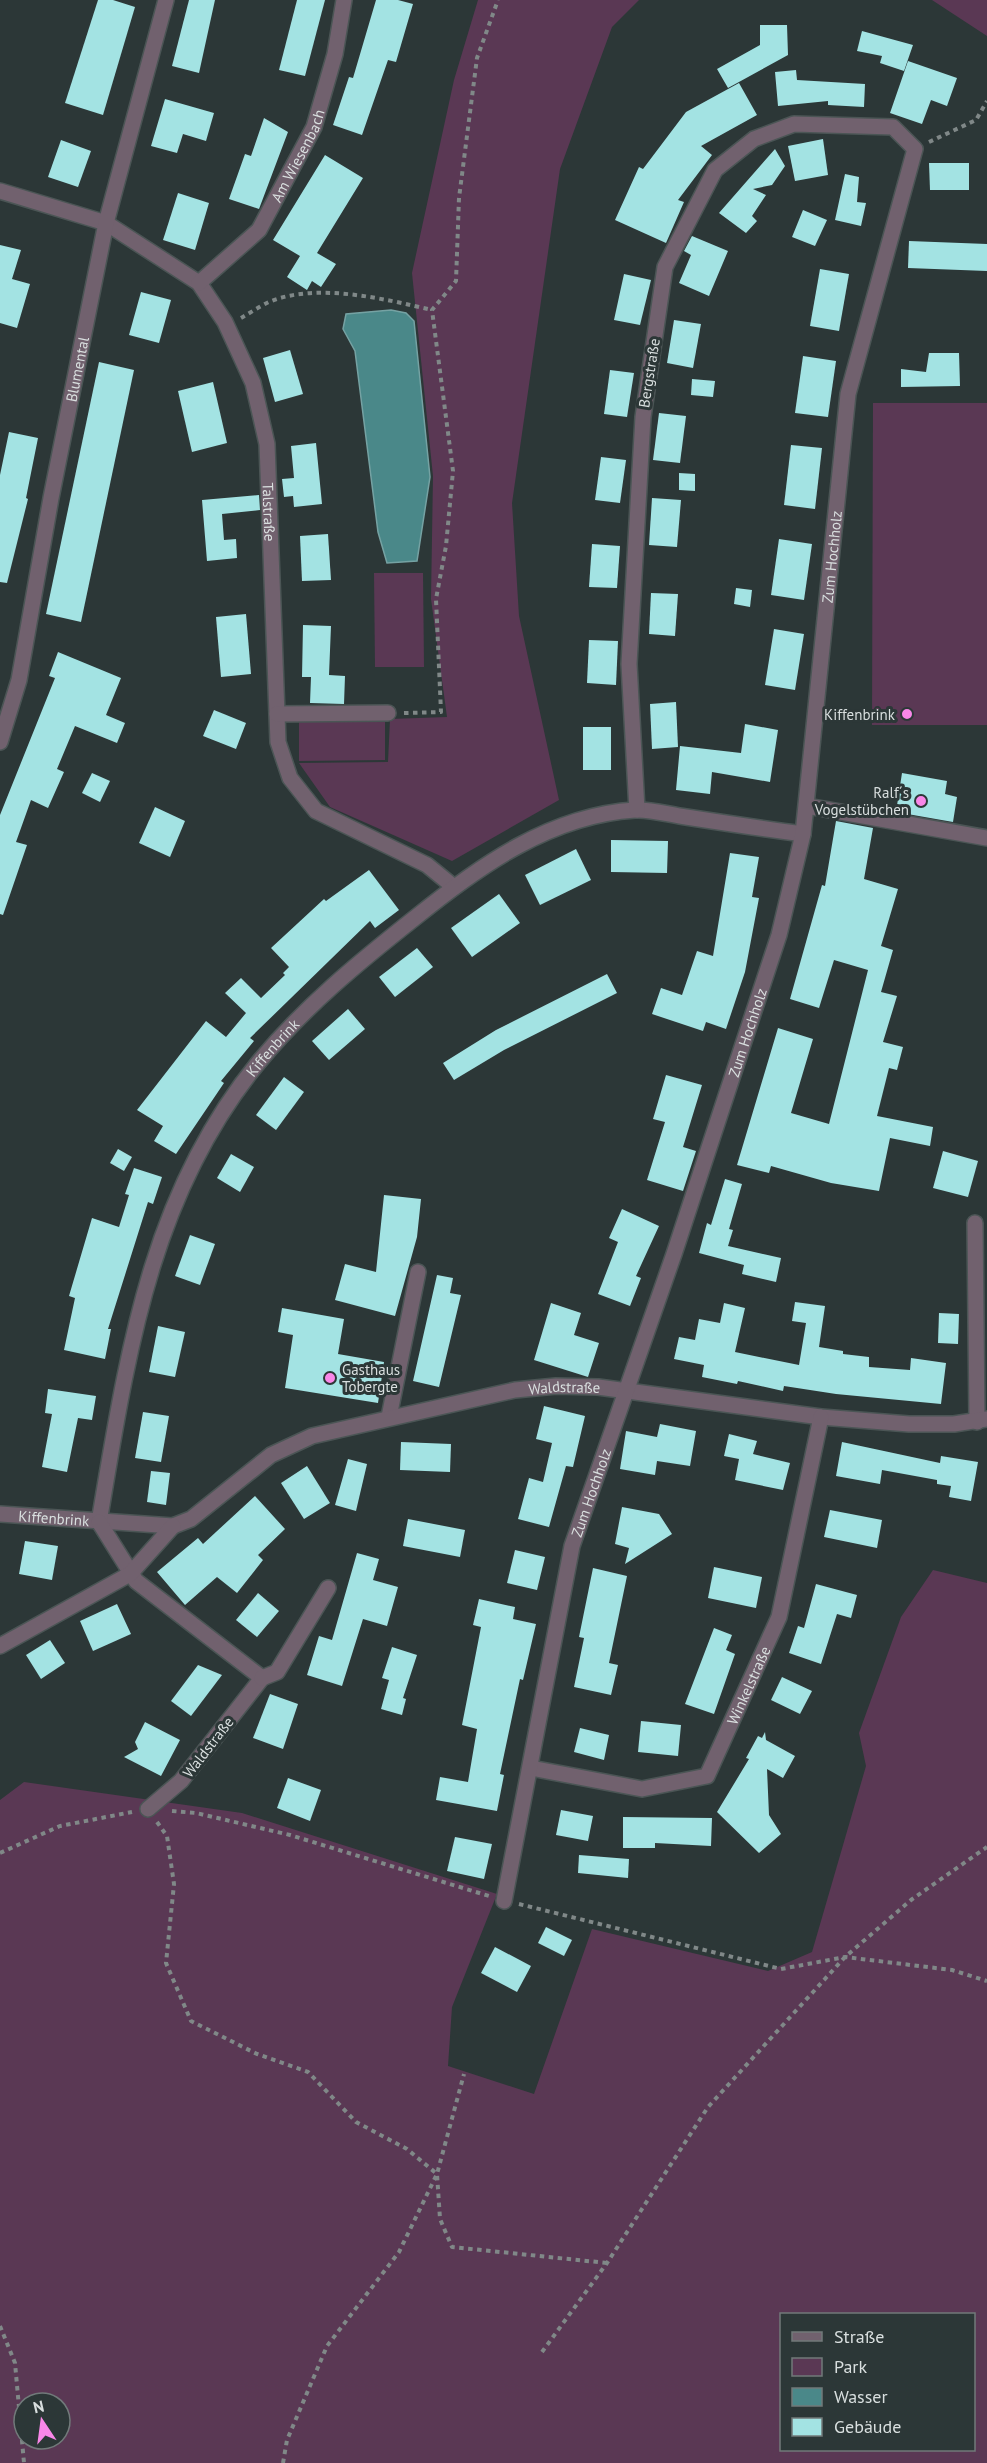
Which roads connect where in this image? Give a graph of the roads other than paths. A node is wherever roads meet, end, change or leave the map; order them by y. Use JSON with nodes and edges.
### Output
{"nodes":[{"id":1,"x":165,"y":0,"type":"edge"},
{"id":2,"x":344,"y":0,"type":"edge"},
{"id":3,"x":915,"y":148,"type":"joint"},
{"id":4,"x":0,"y":191,"type":"edge"},
{"id":5,"x":106,"y":223,"type":"junction"},
{"id":6,"x":199,"y":284,"type":"junction"},
{"id":7,"x":388,"y":713,"type":"road end"},
{"id":8,"x":278,"y":714,"type":"junction"},
{"id":9,"x":0,"y":742,"type":"edge"},
{"id":10,"x":807,"y":806,"type":"junction"},
{"id":11,"x":637,"y":810,"type":"junction"},
{"id":12,"x":803,"y":834,"type":"junction"},
{"id":13,"x":987,"y":838,"type":"edge"},
{"id":14,"x":454,"y":887,"type":"junction"},
{"id":15,"x":975,"y":1223,"type":"dead end"},
{"id":16,"x":418,"y":1272,"type":"dead end"},
{"id":17,"x":627,"y":1391,"type":"junction"},
{"id":18,"x":389,"y":1417,"type":"junction"},
{"id":19,"x":821,"y":1417,"type":"junction"},
{"id":20,"x":982,"y":1420,"type":"edge"},
{"id":21,"x":0,"y":1514,"type":"edge"},
{"id":22,"x":99,"y":1522,"type":"junction"},
{"id":23,"x":173,"y":1526,"type":"junction"},
{"id":24,"x":130,"y":1574,"type":"junction"},
{"id":25,"x":328,"y":1588,"type":"dead end"},
{"id":26,"x":0,"y":1646,"type":"edge"},
{"id":27,"x":262,"y":1678,"type":"junction"},
{"id":28,"x":531,"y":1768,"type":"junction"},
{"id":29,"x":148,"y":1809,"type":"road end"},
{"id":30,"x":504,"y":1901,"type":"road end"}],
"edges":[{"from":1,"to":5,"type":"street","name":"Blumental"},
{"from":2,"to":6,"type":"street","name":"Am Wiesenbach"},
{"from":3,"to":10,"type":"street","name":"Zum Hochholz"},
{"from":3,"to":11,"type":"street","name":"Bergstraße"},
{"from":4,"to":5,"type":"street","name":"Talstraße"},
{"from":5,"to":6,"type":"street","name":"Talstraße"},
{"from":5,"to":9,"type":"street","name":"Blumental"},
{"from":6,"to":8,"type":"street","name":"Talstraße"},
{"from":7,"to":8,"type":"street"},
{"from":8,"to":14,"type":"street","name":"Talstraße"},
{"from":10,"to":12,"type":"street","name":"Zum Hochholz"},
{"from":10,"to":13,"type":"street"},
{"from":11,"to":12,"type":"street","name":"Kiffenbrink"},
{"from":11,"to":14,"type":"street","name":"Kiffenbrink"},
{"from":12,"to":17,"type":"street","name":"Zum Hochholz"},
{"from":14,"to":22,"type":"street","name":"Kiffenbrink"},
{"from":15,"to":20,"type":"street"},
{"from":16,"to":18,"type":"street"},
{"from":17,"to":18,"type":"street","name":"Waldstraße"},
{"from":17,"to":19,"type":"street","name":"Waldstraße"},
{"from":17,"to":28,"type":"street","name":"Zum Hochholz"},
{"from":18,"to":23,"type":"street","name":"Waldstraße"},
{"from":19,"to":20,"type":"street","name":"Waldstraße"},
{"from":19,"to":28,"type":"street","name":"Winkelstraße"},
{"from":21,"to":22,"type":"street","name":"Kiffenbrink"},
{"from":22,"to":23,"type":"street"},
{"from":22,"to":24,"type":"street"},
{"from":23,"to":24,"type":"street","name":"Waldstraße"},
{"from":24,"to":26,"type":"street","name":"Waldstraße"},
{"from":24,"to":27,"type":"street"},
{"from":25,"to":27,"type":"street","name":"Waldstraße"},
{"from":27,"to":29,"type":"street","name":"Waldstraße"},
{"from":28,"to":30,"type":"street","name":"Zum Hochholz"}]}
